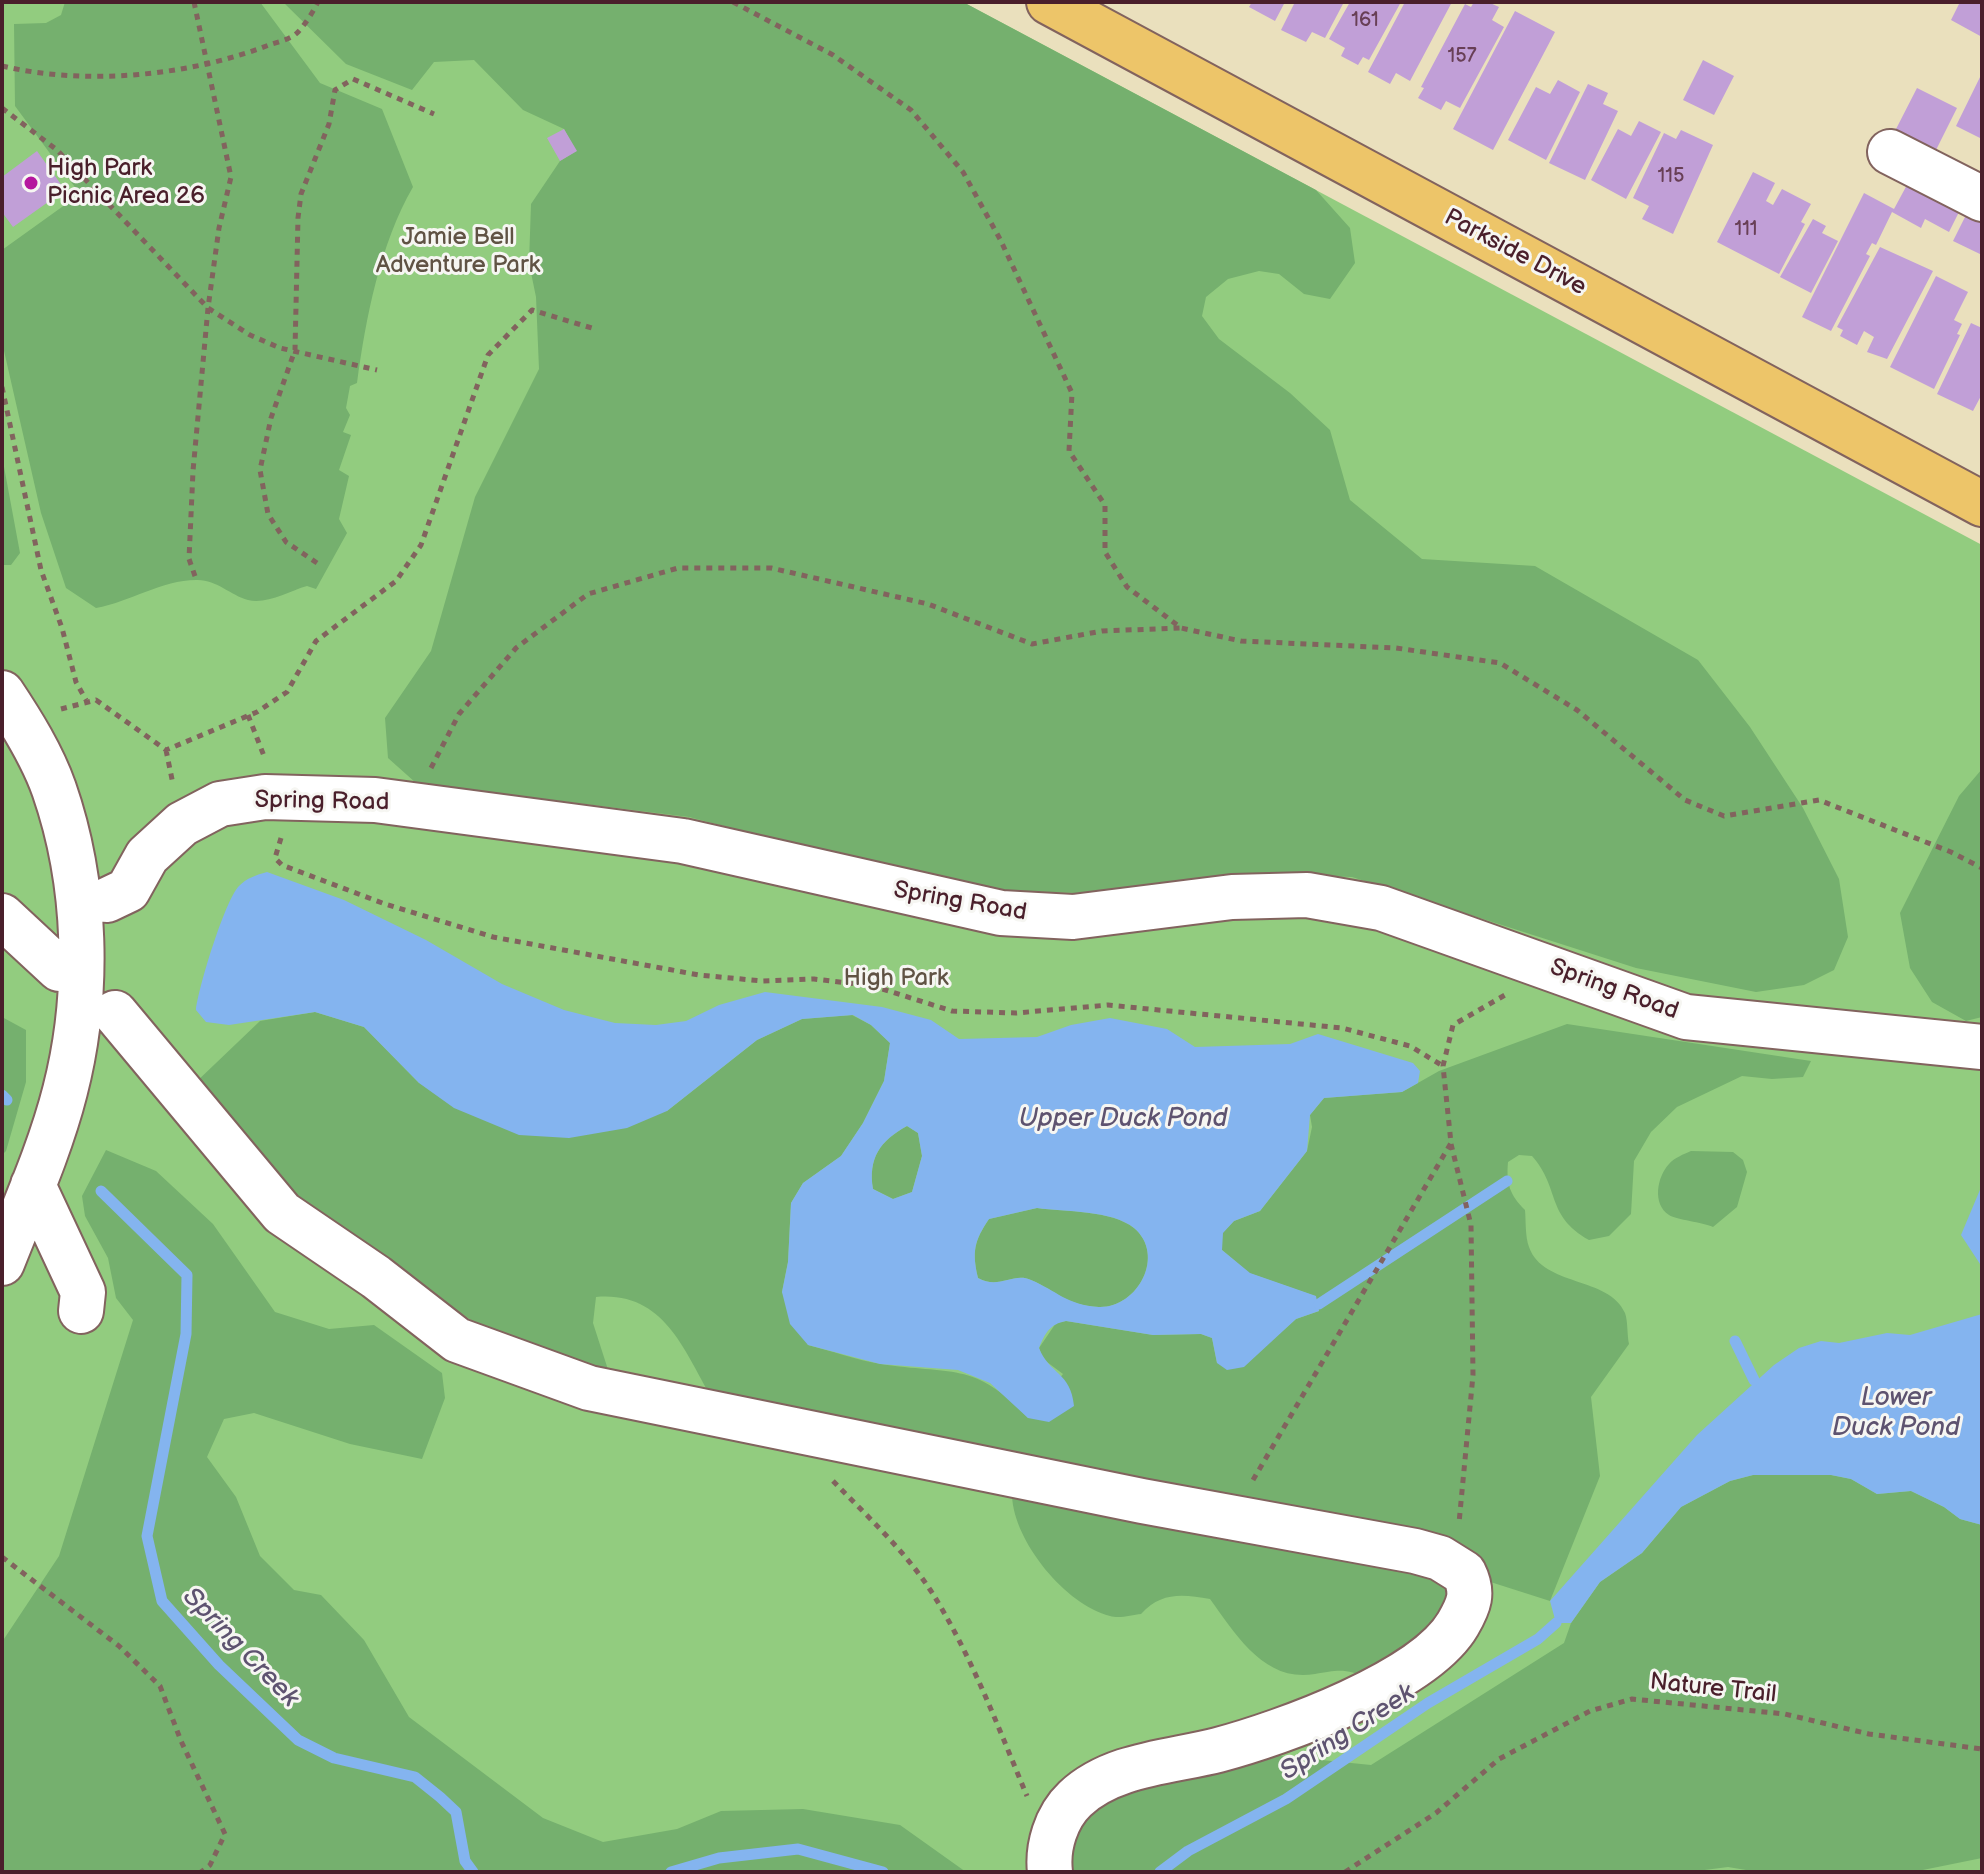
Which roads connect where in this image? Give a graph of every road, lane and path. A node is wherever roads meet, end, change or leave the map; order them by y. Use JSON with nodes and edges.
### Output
{"nodes":[{"id":1,"x":194,"y":2,"type":"edge"},
{"id":2,"x":318,"y":2,"type":"edge"},
{"id":3,"x":733,"y":2,"type":"edge"},
{"id":4,"x":1065,"y":6,"type":"edge"},
{"id":5,"x":209,"y":63,"type":"junction"},
{"id":6,"x":2,"y":66,"type":"edge"},
{"id":7,"x":2,"y":108,"type":"edge"},
{"id":8,"x":434,"y":114,"type":"dead end"},
{"id":9,"x":1890,"y":152,"type":"dead end"},
{"id":10,"x":1982,"y":199,"type":"edge"},
{"id":11,"x":208,"y":308,"type":"junction"},
{"id":12,"x":595,"y":329,"type":"dead end"},
{"id":13,"x":295,"y":350,"type":"junction"},
{"id":14,"x":377,"y":370,"type":"dead end"},
{"id":15,"x":2,"y":387,"type":"edge"},
{"id":16,"x":1982,"y":504,"type":"edge"},
{"id":17,"x":317,"y":563,"type":"dead end"},
{"id":18,"x":196,"y":579,"type":"dead end"},
{"id":19,"x":1181,"y":628,"type":"junction"},
{"id":20,"x":2,"y":693,"type":"edge"},
{"id":21,"x":86,"y":700,"type":"junction"},
{"id":22,"x":61,"y":709,"type":"dead end"},
{"id":23,"x":295,"y":799,"type":"junction"},
{"id":24,"x":418,"y":806,"type":"junction"},
{"id":25,"x":1982,"y":868,"type":"edge"},
{"id":26,"x":93,"y":907,"type":"junction"},
{"id":27,"x":2,"y":916,"type":"edge"},
{"id":28,"x":1527,"y":958,"type":"junction"},
{"id":29,"x":59,"y":969,"type":"dead end"},
{"id":30,"x":115,"y":1013,"type":"dead end"},
{"id":31,"x":1982,"y":1047,"type":"edge"},
{"id":32,"x":1443,"y":1066,"type":"junction"},
{"id":33,"x":1451,"y":1143,"type":"junction"},
{"id":34,"x":33,"y":1185,"type":"junction"},
{"id":35,"x":2,"y":1263,"type":"edge"},
{"id":36,"x":81,"y":1311,"type":"dead end"},
{"id":37,"x":822,"y":1470,"type":"dead end"},
{"id":38,"x":1231,"y":1518,"type":"junction"},
{"id":39,"x":2,"y":1557,"type":"edge"},
{"id":40,"x":1455,"y":1564,"type":"junction"},
{"id":41,"x":1982,"y":1749,"type":"edge"},
{"id":42,"x":1050,"y":1858,"type":"edge"},
{"id":43,"x":201,"y":1872,"type":"edge"},
{"id":44,"x":1345,"y":1872,"type":"edge"}],
"edges":[{"from":1,"to":5,"type":"path"},
{"from":2,"to":5,"type":"path"},
{"from":3,"to":19,"type":"path"},
{"from":4,"to":16,"type":"main road","name":"Parkside Drive"},
{"from":5,"to":6,"type":"path"},
{"from":5,"to":11,"type":"path"},
{"from":7,"to":11,"type":"path"},
{"from":8,"to":13,"type":"path"},
{"from":9,"to":10,"type":"street"},
{"from":11,"to":13,"type":"path"},
{"from":11,"to":18,"type":"path"},
{"from":12,"to":21,"type":"path"},
{"from":13,"to":14,"type":"path"},
{"from":13,"to":17,"type":"path"},
{"from":15,"to":21,"type":"path"},
{"from":19,"to":24,"type":"path"},
{"from":19,"to":25,"type":"path"},
{"from":20,"to":26,"type":"street"},
{"from":21,"to":22,"type":"path"},
{"from":23,"to":24,"type":"street","name":"Spring Road"},
{"from":23,"to":26,"type":"street","name":"Spring Road"},
{"from":23,"to":32,"type":"path"},
{"from":24,"to":28,"type":"street","name":"Spring Road"},
{"from":26,"to":34,"type":"street"},
{"from":27,"to":29,"type":"street"},
{"from":28,"to":31,"type":"street","name":"Spring Road"},
{"from":28,"to":32,"type":"path"},
{"from":30,"to":38,"type":"street"},
{"from":32,"to":33,"type":"path"},
{"from":33,"to":38,"type":"path"},
{"from":33,"to":40,"type":"path"},
{"from":34,"to":35,"type":"street"},
{"from":34,"to":36,"type":"street"},
{"from":37,"to":42,"type":"path"},
{"from":38,"to":40,"type":"street"},
{"from":39,"to":43,"type":"path"},
{"from":40,"to":42,"type":"street"},
{"from":41,"to":44,"type":"path","name":"Nature Trail"}]}
